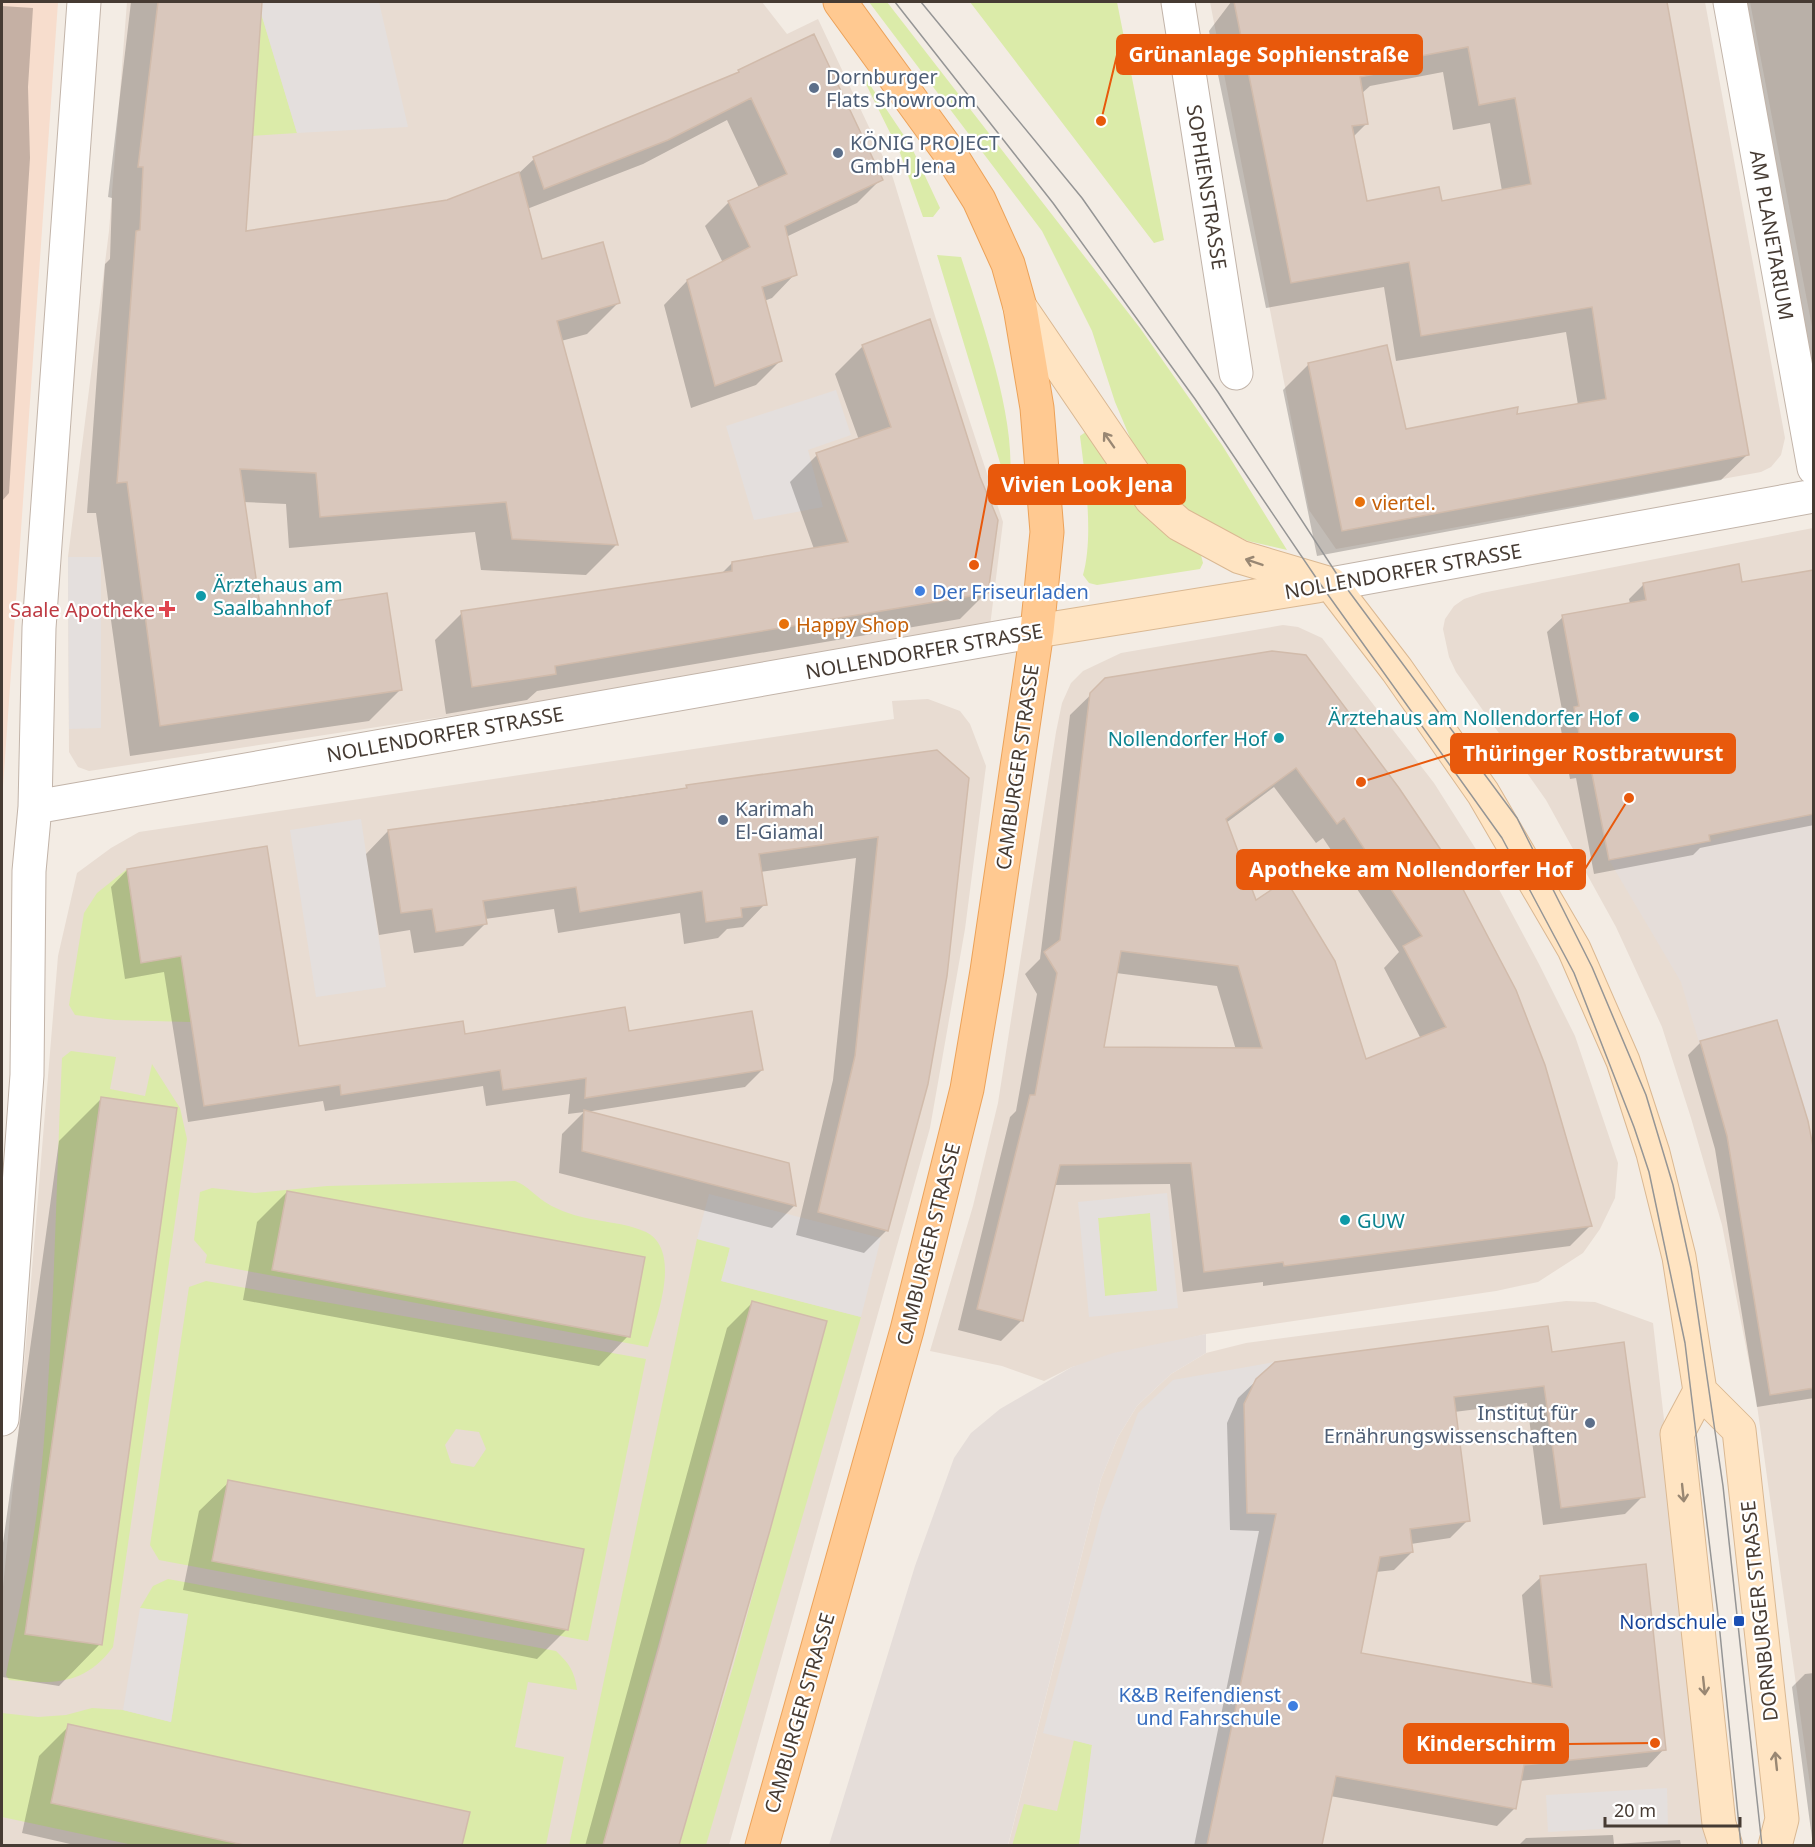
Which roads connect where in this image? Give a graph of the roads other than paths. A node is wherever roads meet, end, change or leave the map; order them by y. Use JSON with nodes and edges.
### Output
{"nodes":[{"id":1,"x":84,"y":2,"type":"edge"},
{"id":2,"x":840,"y":2,"type":"edge"},
{"id":3,"x":1178,"y":2,"type":"edge"},
{"id":4,"x":1730,"y":2,"type":"edge"},
{"id":5,"x":1020,"y":307,"type":"junction"},
{"id":6,"x":1236,"y":373,"type":"dead end"},
{"id":7,"x":1814,"y":468,"type":"edge"},
{"id":8,"x":1814,"y":496,"type":"edge"},
{"id":9,"x":1331,"y":584,"type":"junction"},
{"id":10,"x":1037,"y":631,"type":"junction"},
{"id":11,"x":35,"y":807,"type":"junction"},
{"id":12,"x":1700,"y":1391,"type":"junction"},
{"id":13,"x":2,"y":1419,"type":"edge"},
{"id":14,"x":762,"y":1845,"type":"edge"},
{"id":15,"x":1726,"y":1845,"type":"edge"},
{"id":16,"x":1775,"y":1845,"type":"edge"}],
"edges":[{"from":1,"to":11,"type":"street"},
{"from":2,"to":5,"type":"main road"},
{"from":3,"to":6,"type":"street","name":"SOPHIENSTRASSE"},
{"from":4,"to":7,"type":"street","name":"AM PLANETARIUM"},
{"from":9,"to":5,"type":"street","one_way":true},
{"from":5,"to":10,"type":"main road"},
{"from":8,"to":9,"type":"street","name":"NOLLENDORFER STRASSE"},
{"from":9,"to":10,"type":"street","name":"NOLLENDORFER STRASSE"},
{"from":9,"to":12,"type":"street"},
{"from":10,"to":11,"type":"street","name":"NOLLENDORFER STRASSE"},
{"from":10,"to":14,"type":"main road","name":"CAMBURGER STRASSE"},
{"from":11,"to":13,"type":"street"},
{"from":12,"to":15,"type":"street","one_way":true},
{"from":16,"to":12,"type":"street","name":"DORNBURGER STRASSE","one_way":true}]}
